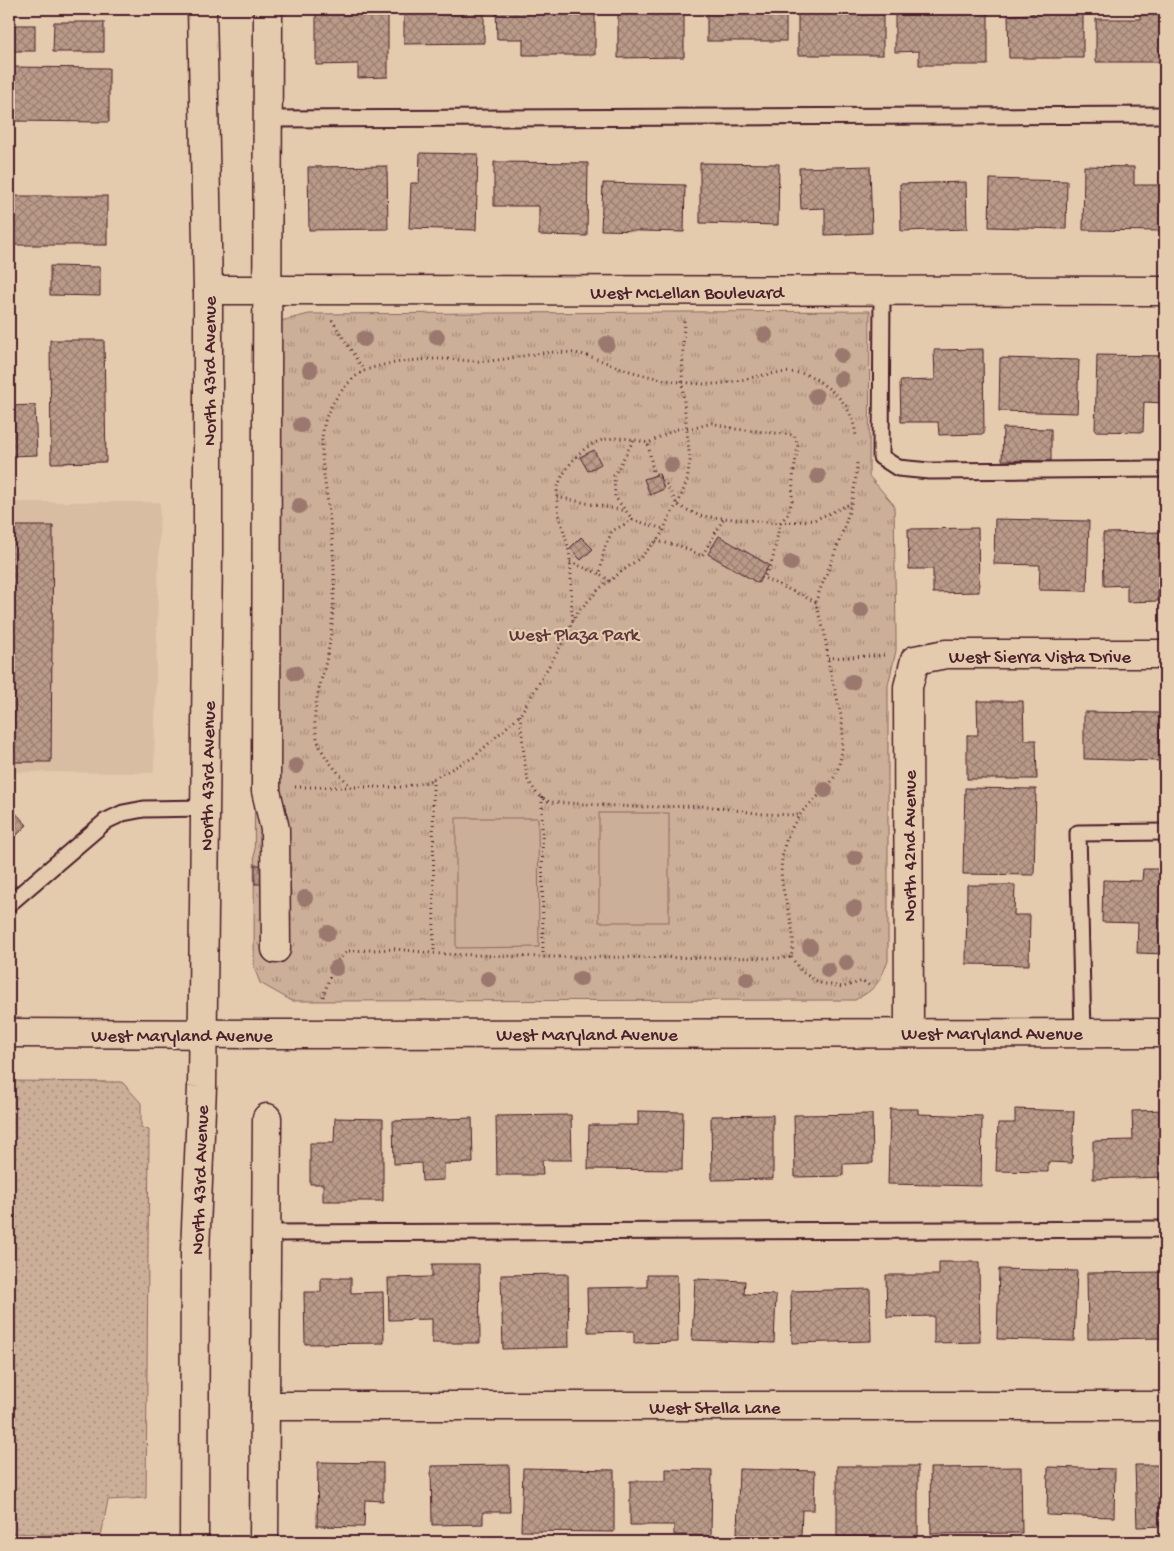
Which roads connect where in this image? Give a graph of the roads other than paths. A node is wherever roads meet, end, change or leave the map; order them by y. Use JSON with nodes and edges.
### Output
{"nodes":[{"id":1,"x":202,"y":9,"type":"edge"},
{"id":2,"x":268,"y":9,"type":"edge"},
{"id":3,"x":1165,"y":115,"type":"edge"},
{"id":4,"x":268,"y":119,"type":"junction"},
{"id":5,"x":208,"y":290,"type":"junction"},
{"id":6,"x":268,"y":291,"type":"junction"},
{"id":7,"x":882,"y":291,"type":"junction"},
{"id":8,"x":1165,"y":291,"type":"edge"},
{"id":9,"x":1165,"y":469,"type":"edge"},
{"id":10,"x":1165,"y":654,"type":"edge"},
{"id":11,"x":915,"y":660,"type":"joint"},
{"id":12,"x":206,"y":808,"type":"junction"},
{"id":13,"x":1165,"y":832,"type":"edge"},
{"id":14,"x":9,"y":904,"type":"edge"},
{"id":15,"x":276,"y":949,"type":"dead end"},
{"id":16,"x":909,"y":1032,"type":"junction"},
{"id":17,"x":1083,"y":1032,"type":"junction"},
{"id":18,"x":9,"y":1033,"type":"edge"},
{"id":19,"x":1165,"y":1033,"type":"edge"},
{"id":20,"x":202,"y":1034,"type":"junction"},
{"id":21,"x":267,"y":1118,"type":"dead end"},
{"id":22,"x":1165,"y":1229,"type":"edge"},
{"id":23,"x":266,"y":1233,"type":"junction"},
{"id":24,"x":265,"y":1406,"type":"junction"},
{"id":25,"x":1165,"y":1406,"type":"edge"},
{"id":26,"x":194,"y":1542,"type":"edge"},
{"id":27,"x":264,"y":1542,"type":"edge"}],
"edges":[{"from":1,"to":5,"type":"street","name":"North 43rd Avenue"},
{"from":2,"to":4,"type":"street"},
{"from":3,"to":4,"type":"lane"},
{"from":4,"to":6,"type":"street"},
{"from":5,"to":6,"type":"street","name":"West McLellan Boulevard"},
{"from":5,"to":12,"type":"street","name":"North 43rd Avenue"},
{"from":6,"to":7,"type":"street","name":"West McLellan Boulevard"},
{"from":6,"to":15,"type":"street"},
{"from":7,"to":8,"type":"street","name":"West McLellan Boulevard"},
{"from":7,"to":9,"type":"lane"},
{"from":10,"to":11,"type":"street","name":"West Sierra Vista Drive"},
{"from":11,"to":16,"type":"street","name":"North 42nd Avenue"},
{"from":12,"to":14,"type":"lane"},
{"from":12,"to":20,"type":"street","name":"North 43rd Avenue"},
{"from":13,"to":17,"type":"lane"},
{"from":16,"to":17,"type":"street","name":"West Maryland Avenue"},
{"from":16,"to":20,"type":"street","name":"West Maryland Avenue"},
{"from":17,"to":19,"type":"street","name":"West Maryland Avenue"},
{"from":18,"to":20,"type":"street","name":"West Maryland Avenue"},
{"from":20,"to":26,"type":"street","name":"North 43rd Avenue"},
{"from":21,"to":23,"type":"street"},
{"from":22,"to":23,"type":"lane"},
{"from":23,"to":24,"type":"street"},
{"from":24,"to":25,"type":"street","name":"West Stella Lane"},
{"from":24,"to":27,"type":"street"}]}
